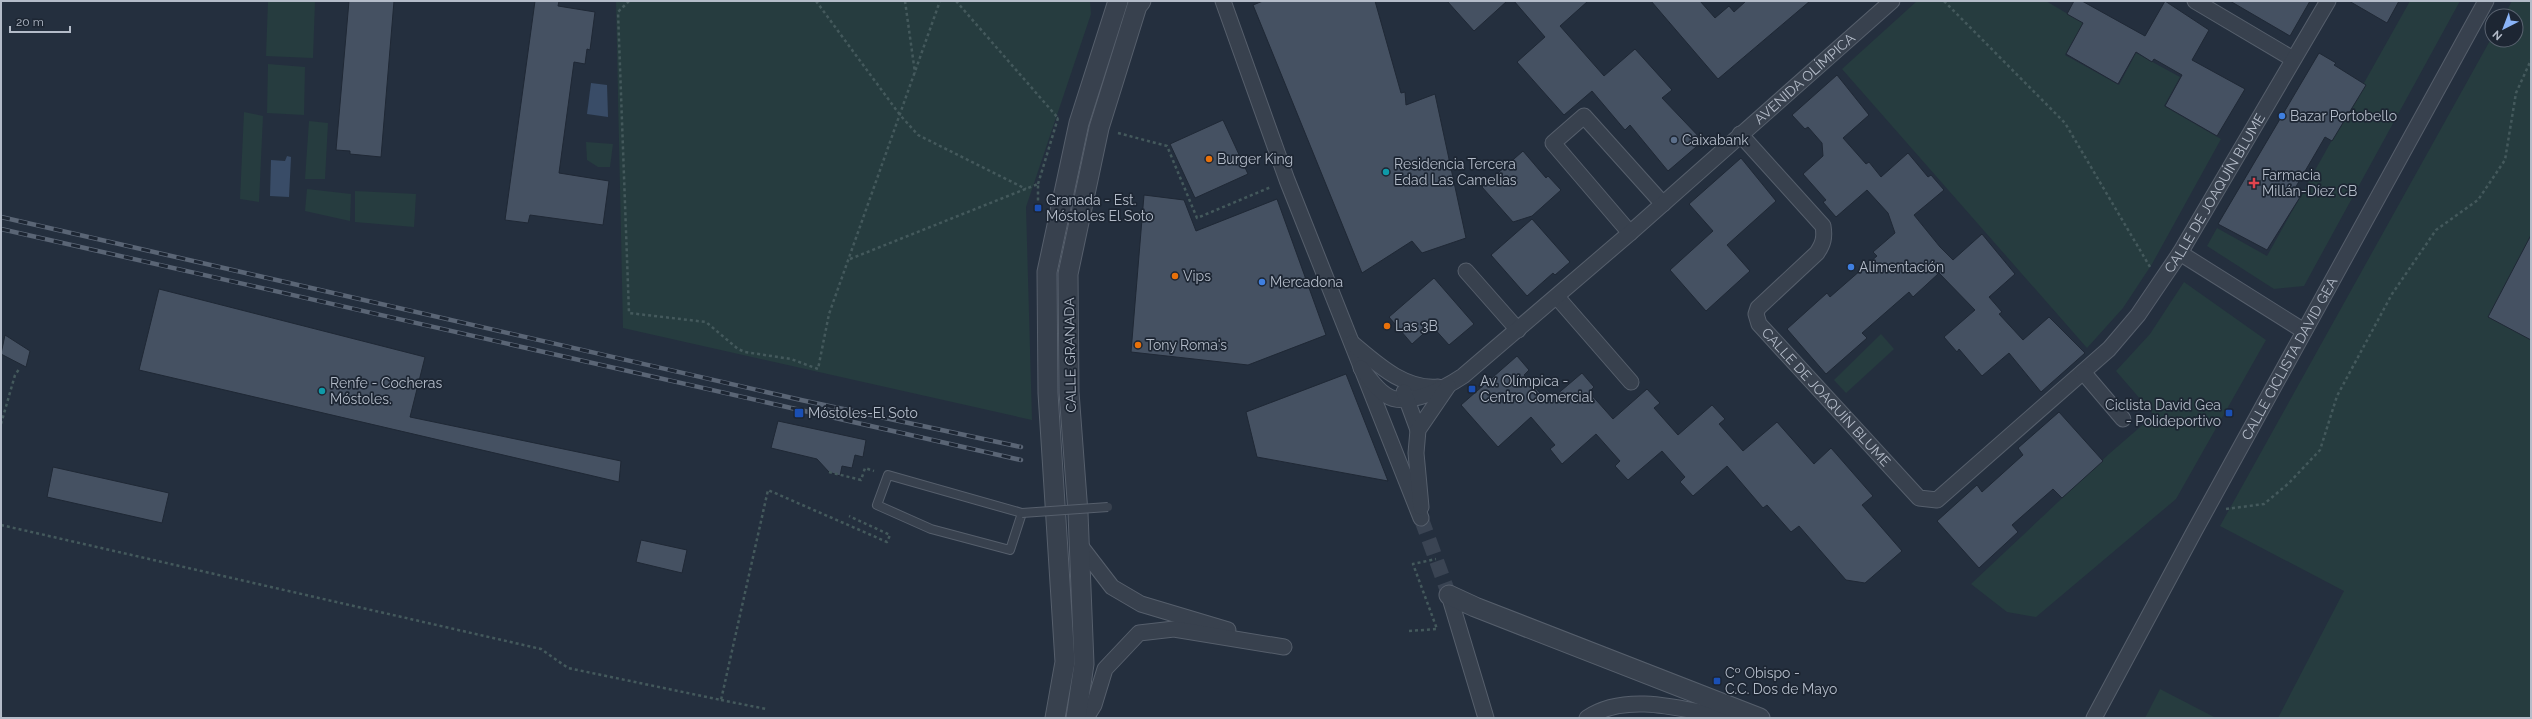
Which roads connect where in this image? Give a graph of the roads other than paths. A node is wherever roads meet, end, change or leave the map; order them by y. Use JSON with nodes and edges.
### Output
{"nodes":[{"id":1,"x":1118,"y":1,"type":"edge"},
{"id":2,"x":1140,"y":1,"type":"edge"},
{"id":3,"x":1223,"y":1,"type":"edge"},
{"id":4,"x":1892,"y":1,"type":"edge"},
{"id":5,"x":2195,"y":1,"type":"edge"},
{"id":6,"x":2328,"y":1,"type":"edge"},
{"id":7,"x":2486,"y":1,"type":"edge"},
{"id":8,"x":2293,"y":59,"type":"junction"},
{"id":9,"x":1740,"y":134,"type":"junction"},
{"id":10,"x":1663,"y":204,"type":"junction"},
{"id":11,"x":1630,"y":233,"type":"junction"},
{"id":12,"x":2180,"y":253,"type":"junction"},
{"id":13,"x":1466,"y":271,"type":"dead end"},
{"id":14,"x":1557,"y":297,"type":"junction"},
{"id":15,"x":1518,"y":330,"type":"junction"},
{"id":16,"x":2304,"y":331,"type":"junction"},
{"id":17,"x":1351,"y":342,"type":"junction"},
{"id":18,"x":1361,"y":368,"type":"junction"},
{"id":19,"x":2083,"y":372,"type":"junction"},
{"id":20,"x":1397,"y":377,"type":"junction"},
{"id":21,"x":1631,"y":382,"type":"dead end"},
{"id":22,"x":1448,"y":386,"type":"junction"},
{"id":23,"x":1408,"y":400,"type":"junction"},
{"id":24,"x":2123,"y":420,"type":"dead end"},
{"id":25,"x":1418,"y":430,"type":"junction"},
{"id":26,"x":1108,"y":507,"type":"dead end"},
{"id":27,"x":1022,"y":513,"type":"junction"},
{"id":28,"x":1079,"y":544,"type":"junction"},
{"id":29,"x":1449,"y":595,"type":"joint"},
{"id":30,"x":1055,"y":718,"type":"edge"},
{"id":31,"x":1076,"y":718,"type":"edge"},
{"id":32,"x":1086,"y":718,"type":"edge"},
{"id":33,"x":1486,"y":718,"type":"edge"},
{"id":34,"x":1587,"y":718,"type":"edge"},
{"id":35,"x":1729,"y":718,"type":"edge"},
{"id":36,"x":1760,"y":718,"type":"edge"},
{"id":37,"x":2094,"y":718,"type":"edge"}],
"edges":[{"from":1,"to":30,"type":"street","name":"CALLE GRANADA"},
{"from":2,"to":28,"type":"street","name":"CALLE GRANADA"},
{"from":3,"to":17,"type":"street"},
{"from":4,"to":9,"type":"street","name":"AVENIDA OLÍMPICA"},
{"from":5,"to":8,"type":"street"},
{"from":6,"to":8,"type":"street","name":"CALLE DE JOAQUÍN BLUME"},
{"from":7,"to":16,"type":"street","name":"CALLE CICLISTA DAVID GEA"},
{"from":8,"to":12,"type":"street","name":"CALLE DE JOAQUÍN BLUME"},
{"from":9,"to":10,"type":"street","name":"AVENIDA OLÍMPICA"},
{"from":9,"to":19,"type":"street","name":"CALLE DE JOAQUÍN BLUME"},
{"from":10,"to":11,"type":"street","name":"AVENIDA OLÍMPICA"},
{"from":10,"to":11,"type":"street"},
{"from":11,"to":14,"type":"street","name":"AVENIDA OLÍMPICA"},
{"from":12,"to":16,"type":"street"},
{"from":12,"to":19,"type":"street","name":"CALLE DE JOAQUÍN BLUME"},
{"from":13,"to":15,"type":"street"},
{"from":14,"to":15,"type":"street","name":"AVENIDA OLÍMPICA"},
{"from":14,"to":21,"type":"street"},
{"from":15,"to":22,"type":"street","name":"AVENIDA OLÍMPICA"},
{"from":16,"to":37,"type":"street","name":"CALLE CICLISTA DAVID GEA"},
{"from":17,"to":18,"type":"street"},
{"from":17,"to":20,"type":"street"},
{"from":18,"to":23,"type":"street"},
{"from":18,"to":25,"type":"street","name":"AVENIDA OLÍMPICA"},
{"from":19,"to":24,"type":"street"},
{"from":20,"to":22,"type":"street"},
{"from":20,"to":23,"type":"street"},
{"from":22,"to":23,"type":"street","name":"AVENIDA OLÍMPICA"},
{"from":22,"to":25,"type":"street","name":"AVENIDA OLÍMPICA"},
{"from":23,"to":25,"type":"street"},
{"from":26,"to":27,"type":"lane","bridge":true},
{"from":27,"to":27,"type":"lane"},
{"from":28,"to":31,"type":"street","name":"CALLE GRANADA"},
{"from":28,"to":32,"type":"street"},
{"from":29,"to":33,"type":"street"},
{"from":29,"to":36,"type":"street"},
{"from":34,"to":35,"type":"street"}]}
